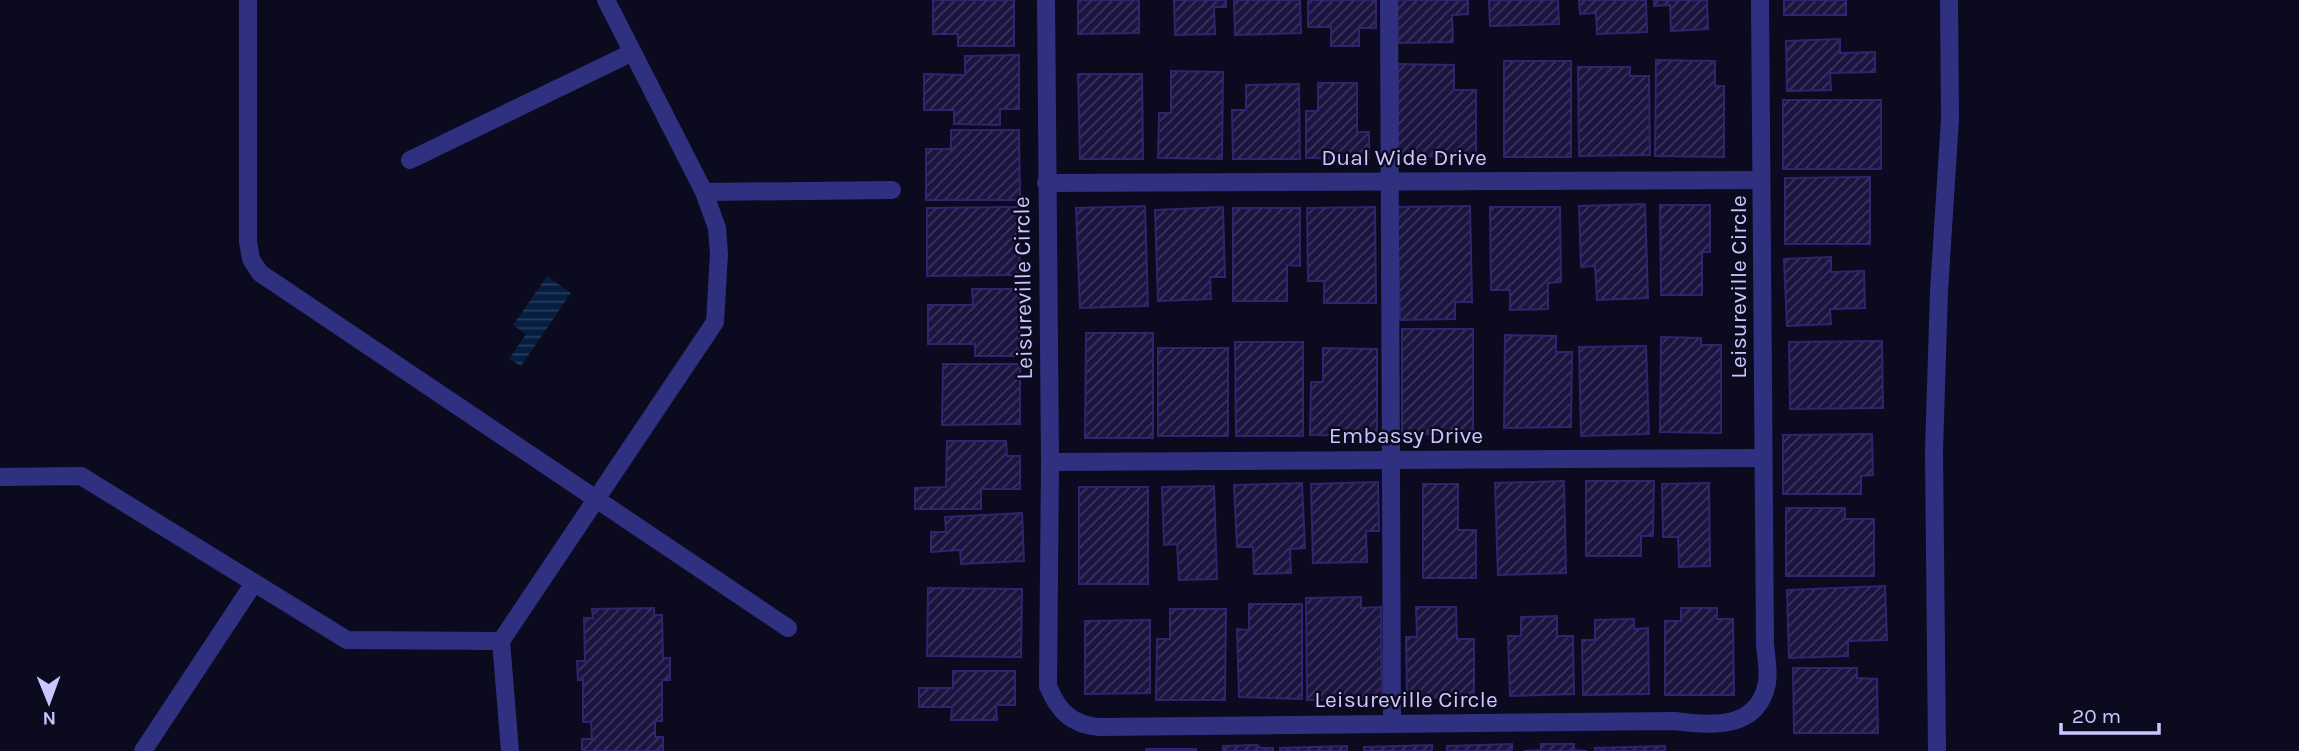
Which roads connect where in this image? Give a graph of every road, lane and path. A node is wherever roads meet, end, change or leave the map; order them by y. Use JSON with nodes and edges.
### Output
{"nodes":[{"id":1,"x":248,"y":0,"type":"edge"},
{"id":2,"x":606,"y":0,"type":"edge"},
{"id":3,"x":1046,"y":0,"type":"edge"},
{"id":4,"x":1389,"y":0,"type":"edge"},
{"id":5,"x":1760,"y":0,"type":"edge"},
{"id":6,"x":1949,"y":0,"type":"edge"},
{"id":7,"x":631,"y":53,"type":"junction"},
{"id":8,"x":410,"y":160,"type":"dead end"},
{"id":9,"x":1761,"y":180,"type":"junction"},
{"id":10,"x":1390,"y":182,"type":"junction"},
{"id":11,"x":1046,"y":183,"type":"junction"},
{"id":12,"x":892,"y":190,"type":"dead end"},
{"id":13,"x":704,"y":192,"type":"junction"},
{"id":14,"x":1763,"y":458,"type":"junction"},
{"id":15,"x":1391,"y":460,"type":"junction"},
{"id":16,"x":1050,"y":462,"type":"junction"},
{"id":17,"x":0,"y":477,"type":"edge"},
{"id":18,"x":596,"y":498,"type":"junction"},
{"id":19,"x":254,"y":583,"type":"junction"},
{"id":20,"x":788,"y":628,"type":"dead end"},
{"id":21,"x":501,"y":641,"type":"junction"},
{"id":22,"x":1392,"y":723,"type":"junction"},
{"id":23,"x":143,"y":751,"type":"edge"},
{"id":24,"x":510,"y":751,"type":"edge"},
{"id":25,"x":1937,"y":751,"type":"edge"}],
"edges":[{"from":1,"to":18,"type":"street"},
{"from":2,"to":7,"type":"street"},
{"from":3,"to":11,"type":"street","name":"Leisureville Circle"},
{"from":4,"to":10,"type":"street"},
{"from":5,"to":9,"type":"street","name":"Leisureville Circle"},
{"from":6,"to":25,"type":"street"},
{"from":7,"to":8,"type":"street"},
{"from":7,"to":13,"type":"street"},
{"from":9,"to":10,"type":"street","name":"Dual Wide Drive"},
{"from":9,"to":14,"type":"street","name":"Leisureville Circle"},
{"from":10,"to":11,"type":"street","name":"Dual Wide Drive"},
{"from":10,"to":15,"type":"street"},
{"from":11,"to":16,"type":"street","name":"Leisureville Circle"},
{"from":12,"to":13,"type":"street"},
{"from":13,"to":18,"type":"street"},
{"from":14,"to":15,"type":"street","name":"Embassy Drive"},
{"from":14,"to":22,"type":"street","name":"Leisureville Circle"},
{"from":15,"to":16,"type":"street","name":"Embassy Drive"},
{"from":15,"to":22,"type":"street"},
{"from":16,"to":22,"type":"street","name":"Leisureville Circle"},
{"from":17,"to":19,"type":"street"},
{"from":18,"to":20,"type":"street"},
{"from":18,"to":21,"type":"street"},
{"from":19,"to":21,"type":"street"},
{"from":19,"to":23,"type":"street"},
{"from":21,"to":24,"type":"street"}]}
